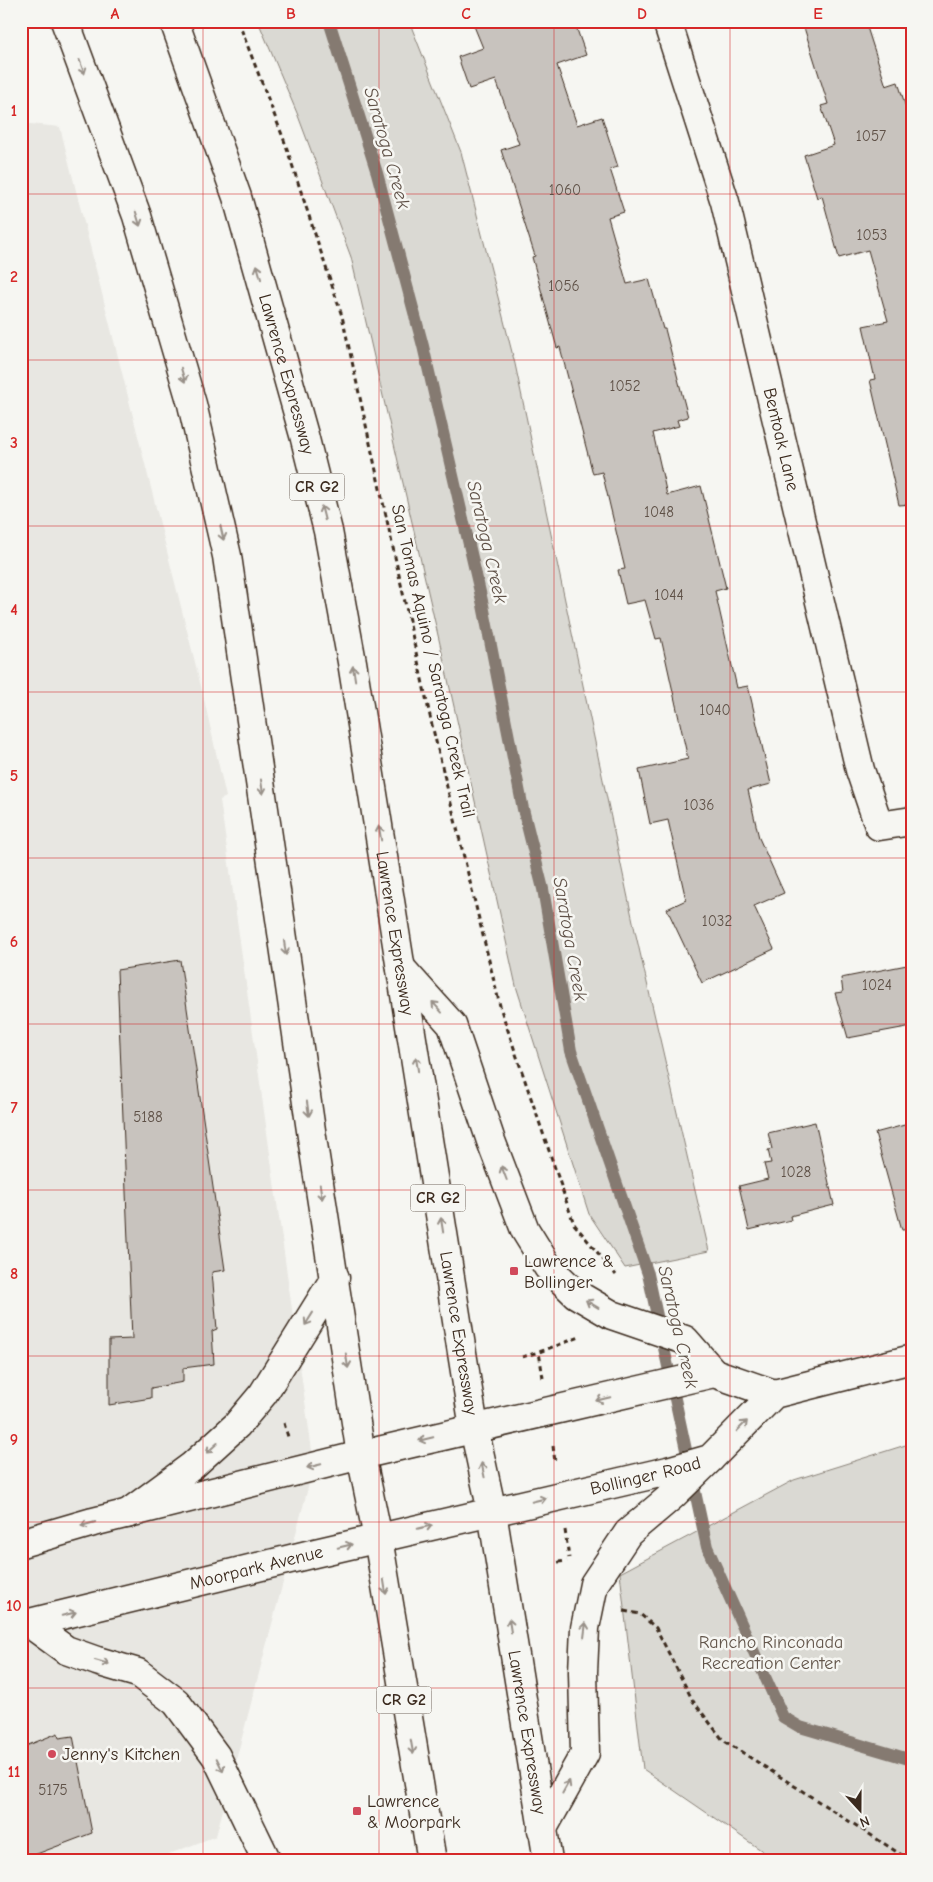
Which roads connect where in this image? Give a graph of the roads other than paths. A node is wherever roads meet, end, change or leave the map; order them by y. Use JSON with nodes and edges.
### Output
{"nodes":[{"id":1,"x":65,"y":21,"type":"edge"},
{"id":2,"x":174,"y":21,"type":"edge"},
{"id":3,"x":667,"y":21,"type":"edge"},
{"id":4,"x":912,"y":822,"type":"edge"},
{"id":5,"x":401,"y":968,"type":"junction"},
{"id":6,"x":335,"y":1278,"type":"junction"},
{"id":7,"x":912,"y":1359,"type":"edge"},
{"id":8,"x":704,"y":1375,"type":"junction"},
{"id":9,"x":774,"y":1394,"type":"junction"},
{"id":10,"x":474,"y":1428,"type":"junction"},
{"id":11,"x":361,"y":1454,"type":"junction"},
{"id":12,"x":671,"y":1483,"type":"junction"},
{"id":13,"x":492,"y":1512,"type":"junction"},
{"id":14,"x":127,"y":1514,"type":"junction"},
{"id":15,"x":378,"y":1538,"type":"junction"},
{"id":16,"x":21,"y":1543,"type":"edge"},
{"id":17,"x":25,"y":1624,"type":"edge"},
{"id":18,"x":542,"y":1830,"type":"junction"},
{"id":19,"x":267,"y":1861,"type":"edge"},
{"id":20,"x":432,"y":1861,"type":"edge"},
{"id":21,"x":548,"y":1861,"type":"edge"}],
"edges":[{"from":1,"to":6,"type":"main road","number":"CR G2","one_way":true},
{"from":5,"to":2,"type":"main road","name":"Lawrence Expressway","number":"CR G2","one_way":true},
{"from":3,"to":4,"type":"main road","name":"Bentoak Lane"},
{"from":8,"to":5,"type":"main road","one_way":true},
{"from":10,"to":5,"type":"main road","name":"Lawrence Expressway","number":"CR G2","one_way":true},
{"from":6,"to":11,"type":"main road","number":"CR G2","one_way":true},
{"from":6,"to":14,"type":"main road","one_way":true},
{"from":7,"to":9,"type":"main road"},
{"from":8,"to":9,"type":"main road"},
{"from":8,"to":10,"type":"main road","one_way":true},
{"from":12,"to":9,"type":"main road","name":"Bollinger Road","one_way":true},
{"from":10,"to":11,"type":"main road","one_way":true},
{"from":13,"to":10,"type":"main road","name":"Lawrence Expressway","number":"CR G2","one_way":true},
{"from":11,"to":14,"type":"main road","one_way":true},
{"from":11,"to":15,"type":"main road","number":"CR G2"},
{"from":13,"to":12,"type":"main road","name":"Bollinger Road","one_way":true},
{"from":18,"to":12,"type":"main road","name":"Bollinger Road","one_way":true},
{"from":15,"to":13,"type":"main road","name":"Moorpark Avenue","one_way":true},
{"from":18,"to":13,"type":"main road","name":"Lawrence Expressway","number":"CR G2","one_way":true},
{"from":14,"to":16,"type":"main road","one_way":true},
{"from":17,"to":15,"type":"main road","name":"Moorpark Avenue","one_way":true},
{"from":15,"to":20,"type":"main road","number":"CR G2","one_way":true},
{"from":17,"to":19,"type":"main road","one_way":true},
{"from":18,"to":21,"type":"main road","name":"Lawrence Expressway","number":"CR G2"}]}
